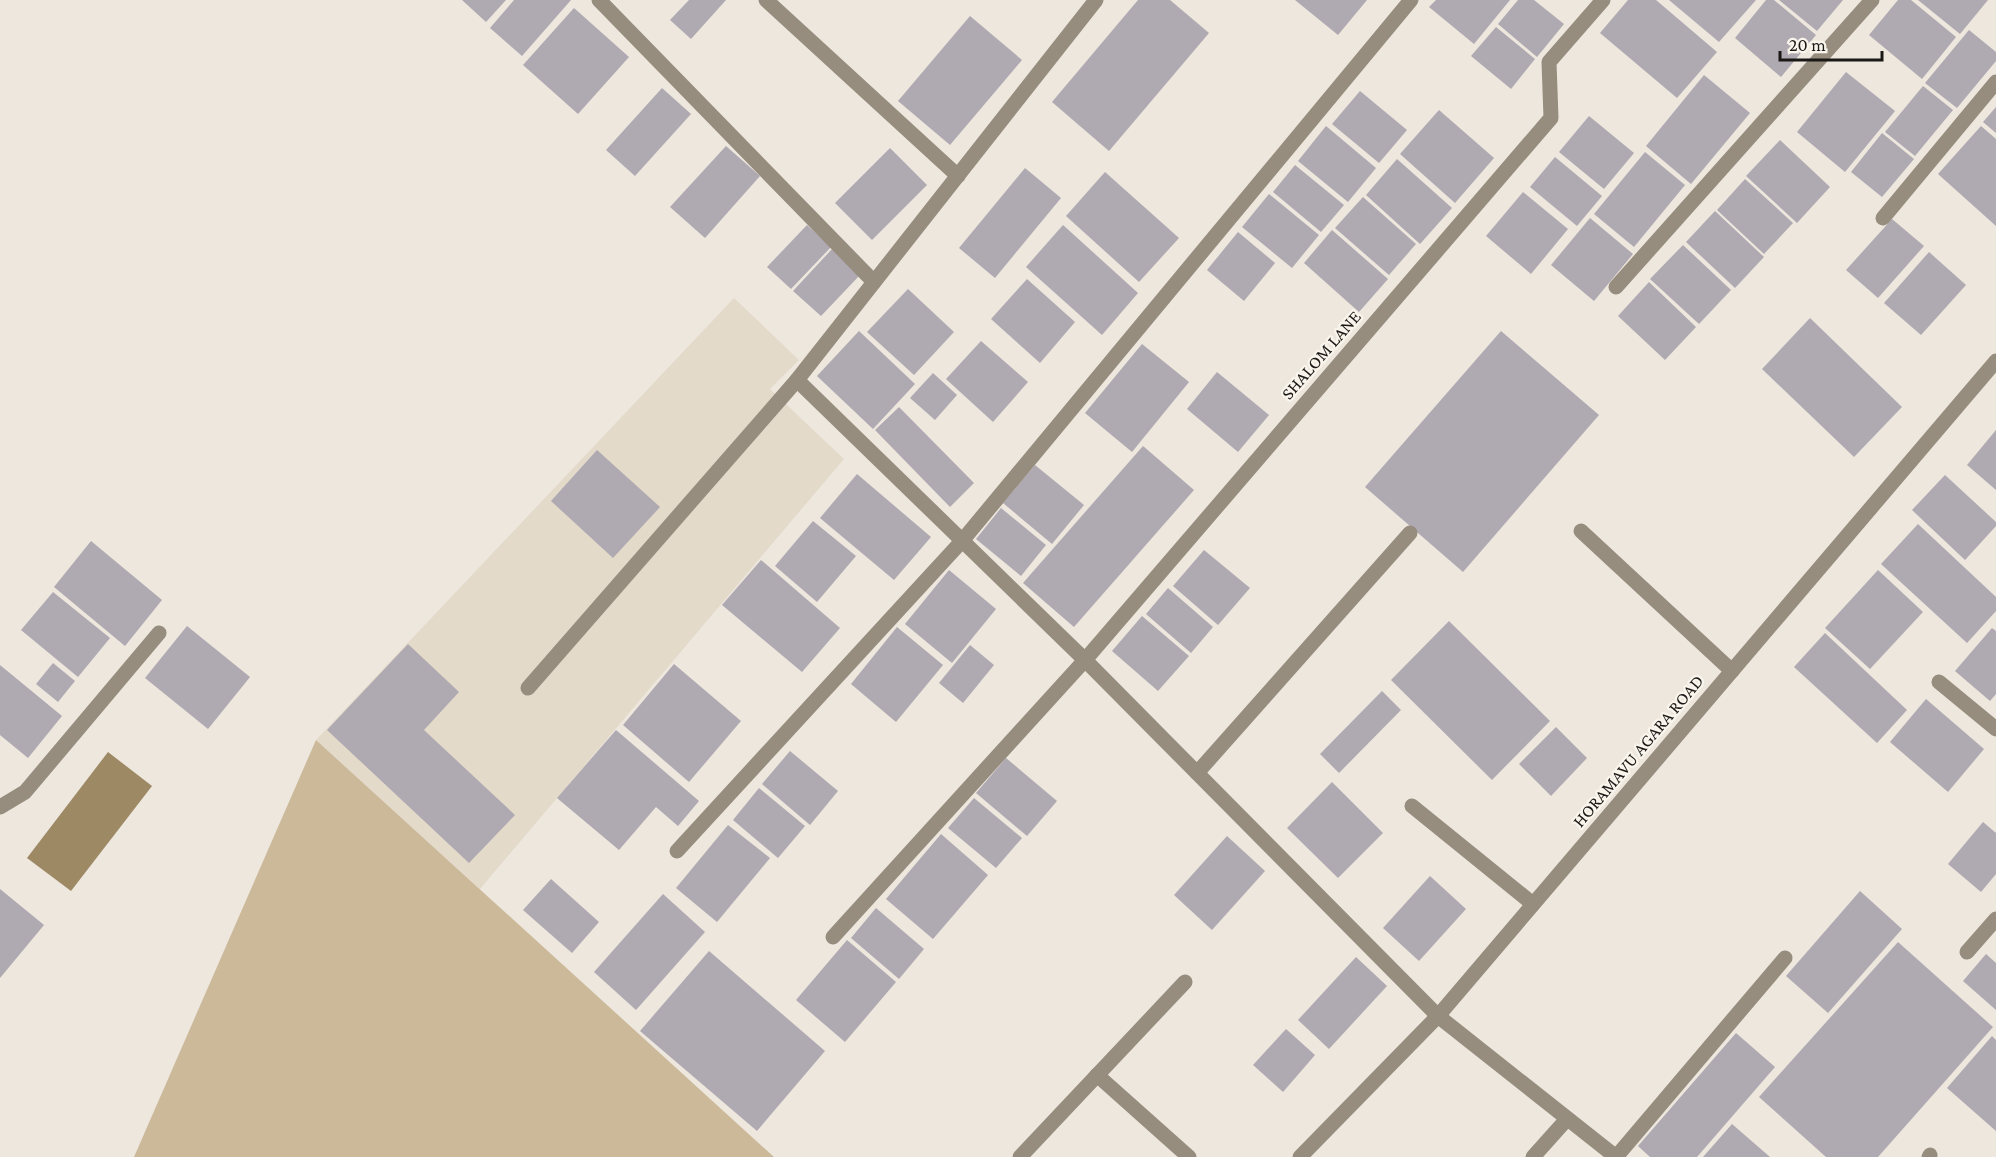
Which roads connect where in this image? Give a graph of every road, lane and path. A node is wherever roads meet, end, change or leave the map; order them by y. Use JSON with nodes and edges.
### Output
{"nodes":[{"id":1,"x":599,"y":0,"type":"edge"},
{"id":2,"x":766,"y":0,"type":"edge"},
{"id":3,"x":1096,"y":0,"type":"edge"},
{"id":4,"x":1411,"y":0,"type":"edge"},
{"id":5,"x":1603,"y":0,"type":"edge"},
{"id":6,"x":1872,"y":0,"type":"edge"},
{"id":7,"x":1996,"y":82,"type":"edge"},
{"id":8,"x":958,"y":176,"type":"junction"},
{"id":9,"x":1883,"y":218,"type":"dead end"},
{"id":10,"x":874,"y":282,"type":"junction"},
{"id":11,"x":1616,"y":287,"type":"dead end"},
{"id":12,"x":1996,"y":361,"type":"edge"},
{"id":13,"x":797,"y":380,"type":"junction"},
{"id":14,"x":1581,"y":531,"type":"dead end"},
{"id":15,"x":1410,"y":533,"type":"dead end"},
{"id":16,"x":962,"y":541,"type":"junction"},
{"id":17,"x":159,"y":633,"type":"dead end"},
{"id":18,"x":1085,"y":660,"type":"junction"},
{"id":19,"x":1732,"y":671,"type":"junction"},
{"id":20,"x":1939,"y":682,"type":"dead end"},
{"id":21,"x":528,"y":688,"type":"dead end"},
{"id":22,"x":1996,"y":729,"type":"edge"},
{"id":23,"x":1197,"y":773,"type":"junction"},
{"id":24,"x":1412,"y":806,"type":"dead end"},
{"id":25,"x":0,"y":807,"type":"edge"},
{"id":26,"x":677,"y":851,"type":"dead end"},
{"id":27,"x":1533,"y":904,"type":"junction"},
{"id":28,"x":1996,"y":919,"type":"edge"},
{"id":29,"x":832,"y":937,"type":"dead end"},
{"id":30,"x":1966,"y":952,"type":"dead end"},
{"id":31,"x":1785,"y":958,"type":"dead end"},
{"id":32,"x":1185,"y":982,"type":"dead end"},
{"id":33,"x":1438,"y":1016,"type":"junction"},
{"id":34,"x":1097,"y":1075,"type":"junction"},
{"id":35,"x":1567,"y":1119,"type":"junction"},
{"id":36,"x":1020,"y":1157,"type":"edge"},
{"id":37,"x":1189,"y":1157,"type":"edge"},
{"id":38,"x":1300,"y":1157,"type":"edge"},
{"id":39,"x":1533,"y":1157,"type":"edge"},
{"id":40,"x":1616,"y":1157,"type":"edge"}],
"edges":[{"from":1,"to":10,"type":"street"},
{"from":2,"to":8,"type":"street"},
{"from":3,"to":8,"type":"street"},
{"from":4,"to":16,"type":"street"},
{"from":5,"to":18,"type":"street","name":"SHALOM LANE"},
{"from":6,"to":11,"type":"street"},
{"from":7,"to":9,"type":"street"},
{"from":8,"to":10,"type":"street"},
{"from":10,"to":13,"type":"street"},
{"from":12,"to":19,"type":"street","name":"HORAMAVU AGARA ROAD"},
{"from":13,"to":16,"type":"street"},
{"from":13,"to":21,"type":"street"},
{"from":14,"to":19,"type":"street"},
{"from":15,"to":23,"type":"street"},
{"from":16,"to":18,"type":"street"},
{"from":16,"to":26,"type":"street"},
{"from":17,"to":25,"type":"street"},
{"from":18,"to":23,"type":"street"},
{"from":18,"to":29,"type":"street","name":"SHALOM LANE"},
{"from":19,"to":27,"type":"street","name":"HORAMAVU AGARA ROAD"},
{"from":20,"to":22,"type":"street"},
{"from":23,"to":33,"type":"street"},
{"from":24,"to":27,"type":"street"},
{"from":27,"to":33,"type":"street","name":"HORAMAVU AGARA ROAD"},
{"from":28,"to":30,"type":"street"},
{"from":31,"to":40,"type":"street"},
{"from":32,"to":34,"type":"street"},
{"from":33,"to":35,"type":"street"},
{"from":33,"to":38,"type":"street","name":"HORAMAVU AGARA ROAD"},
{"from":34,"to":36,"type":"street"},
{"from":34,"to":37,"type":"street"},
{"from":35,"to":39,"type":"street"},
{"from":35,"to":40,"type":"street"}]}
